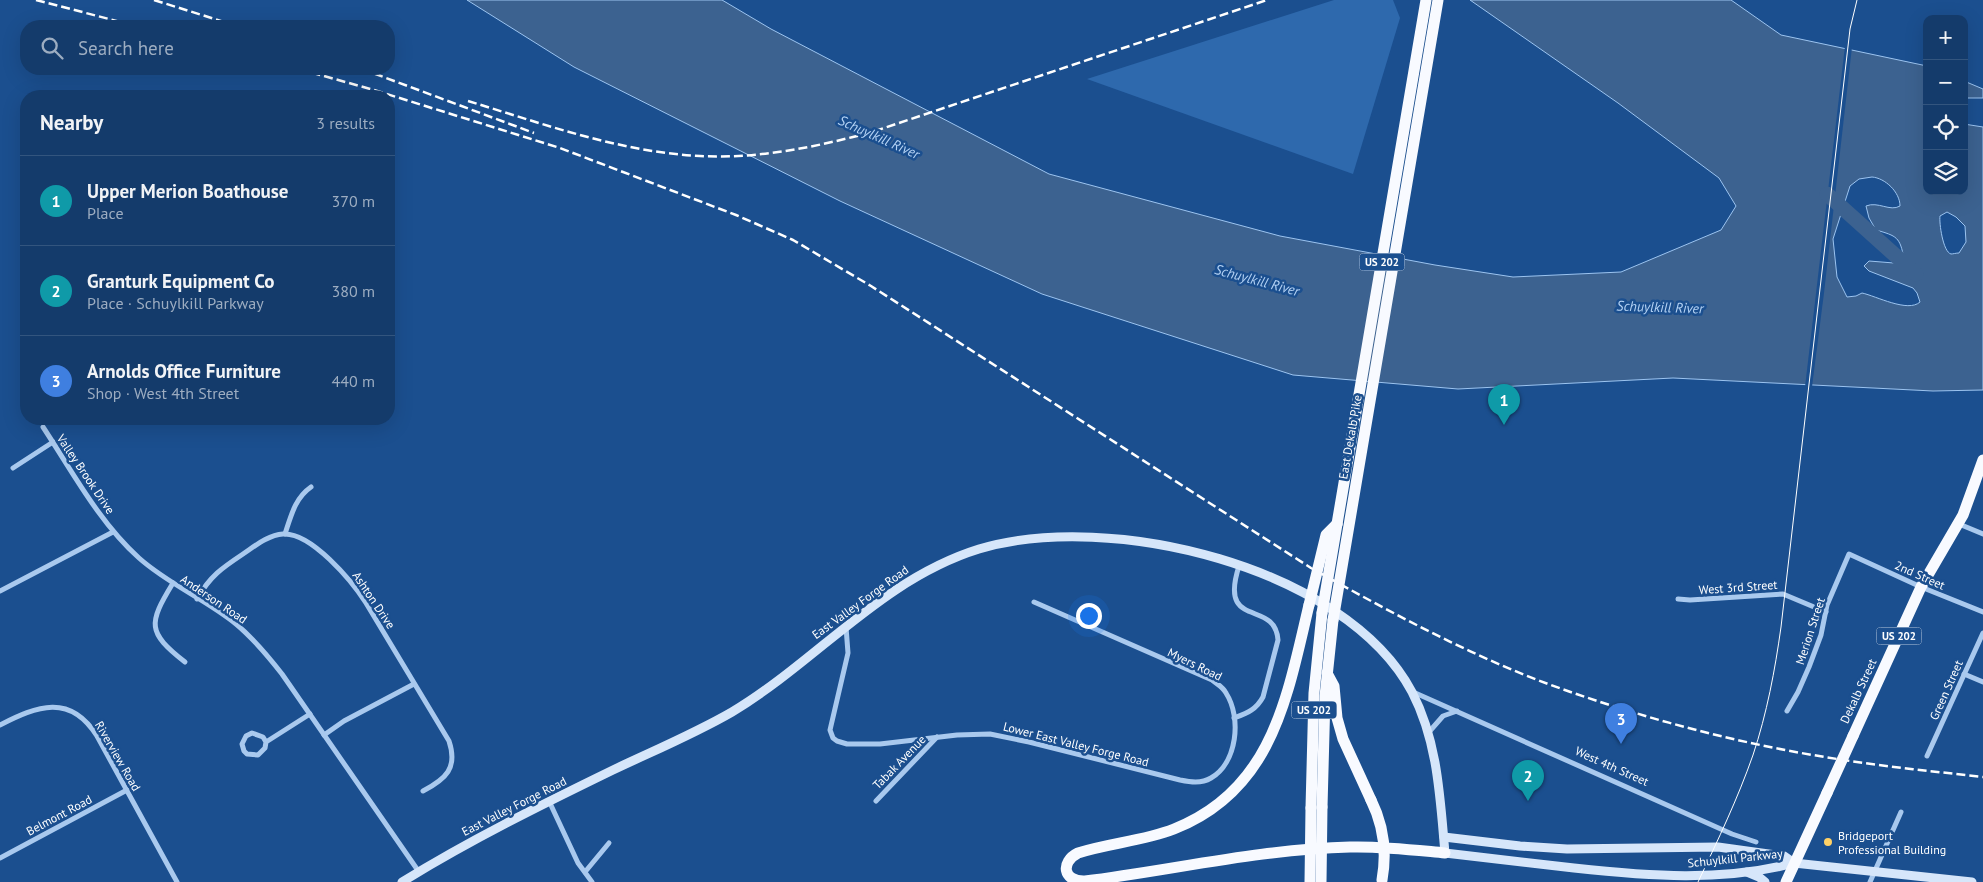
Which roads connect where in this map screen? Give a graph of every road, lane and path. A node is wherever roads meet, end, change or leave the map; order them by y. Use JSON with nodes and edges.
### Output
{"nodes":[{"id":1,"x":1426,"y":0,"type":"edge"},
{"id":2,"x":1438,"y":0,"type":"edge"},
{"id":3,"x":42,"y":427,"type":"dead end"},
{"id":4,"x":53,"y":442,"type":"junction"},
{"id":5,"x":1983,"y":460,"type":"edge"},
{"id":6,"x":13,"y":468,"type":"dead end"},
{"id":7,"x":312,"y":487,"type":"dead end"},
{"id":8,"x":1336,"y":524,"type":"junction"},
{"id":9,"x":1958,"y":524,"type":"junction"},
{"id":10,"x":113,"y":532,"type":"junction"},
{"id":11,"x":285,"y":534,"type":"junction"},
{"id":12,"x":1983,"y":534,"type":"edge"},
{"id":13,"x":1849,"y":554,"type":"joint"},
{"id":14,"x":1239,"y":566,"type":"junction"},
{"id":15,"x":173,"y":583,"type":"junction"},
{"id":16,"x":1921,"y":587,"type":"junction"},
{"id":17,"x":0,"y":591,"type":"edge"},
{"id":18,"x":197,"y":598,"type":"junction"},
{"id":19,"x":1678,"y":599,"type":"dead end"},
{"id":20,"x":1034,"y":602,"type":"dead end"},
{"id":21,"x":1826,"y":612,"type":"junction"},
{"id":22,"x":1983,"y":612,"type":"edge"},
{"id":23,"x":846,"y":627,"type":"junction"},
{"id":24,"x":1983,"y":633,"type":"edge"},
{"id":25,"x":185,"y":662,"type":"dead end"},
{"id":26,"x":1327,"y":673,"type":"junction"},
{"id":27,"x":1964,"y":674,"type":"junction"},
{"id":28,"x":1983,"y":682,"type":"edge"},
{"id":29,"x":414,"y":684,"type":"junction"},
{"id":30,"x":1412,"y":691,"type":"junction"},
{"id":31,"x":1458,"y":711,"type":"junction"},
{"id":32,"x":1786,"y":712,"type":"dead end"},
{"id":33,"x":310,"y":714,"type":"junction"},
{"id":34,"x":1234,"y":718,"type":"junction"},
{"id":35,"x":0,"y":725,"type":"edge"},
{"id":36,"x":1429,"y":732,"type":"junction"},
{"id":37,"x":324,"y":735,"type":"junction"},
{"id":38,"x":937,"y":737,"type":"junction"},
{"id":39,"x":266,"y":742,"type":"junction"},
{"id":40,"x":1927,"y":756,"type":"dead end"},
{"id":41,"x":126,"y":790,"type":"junction"},
{"id":42,"x":424,"y":791,"type":"dead end"},
{"id":43,"x":549,"y":801,"type":"junction"},
{"id":44,"x":876,"y":801,"type":"dead end"},
{"id":45,"x":1317,"y":808,"type":"junction"},
{"id":46,"x":1901,"y":812,"type":"dead end"},
{"id":47,"x":1444,"y":837,"type":"junction"},
{"id":48,"x":1756,"y":842,"type":"dead end"},
{"id":49,"x":609,"y":843,"type":"dead end"},
{"id":50,"x":1445,"y":853,"type":"junction"},
{"id":51,"x":0,"y":858,"type":"edge"},
{"id":52,"x":1794,"y":863,"type":"junction"},
{"id":53,"x":419,"y":872,"type":"junction"},
{"id":54,"x":585,"y":872,"type":"junction"},
{"id":55,"x":1746,"y":872,"type":"junction"},
{"id":56,"x":1874,"y":872,"type":"junction"},
{"id":57,"x":1381,"y":881,"type":"edge"},
{"id":58,"x":177,"y":882,"type":"edge"},
{"id":59,"x":402,"y":882,"type":"edge"},
{"id":60,"x":592,"y":882,"type":"edge"},
{"id":61,"x":1310,"y":882,"type":"edge"},
{"id":62,"x":1321,"y":882,"type":"edge"},
{"id":63,"x":1765,"y":882,"type":"edge"},
{"id":64,"x":1786,"y":882,"type":"edge"},
{"id":65,"x":1870,"y":882,"type":"edge"},
{"id":66,"x":1972,"y":882,"type":"edge"}],
"edges":[{"from":1,"to":8,"type":"highway","name":"East Dekalb Pike","number":"US 202"},
{"from":2,"to":26,"type":"highway","name":"East Dekalb Pike","bridge":true},
{"from":3,"to":4,"type":"street","name":"Valley Brook Drive"},
{"from":4,"to":6,"type":"street"},
{"from":4,"to":10,"type":"street","name":"Valley Brook Drive"},
{"from":5,"to":9,"type":"highway","name":"Dekalb Street","number":"US 202"},
{"from":7,"to":11,"type":"street"},
{"from":8,"to":45,"type":"highway","name":"East Dekalb Pike","number":"US 202","bridge":true},
{"from":8,"to":50,"type":"highway","bridge":true},
{"from":9,"to":12,"type":"street"},
{"from":9,"to":16,"type":"highway","name":"Dekalb Street","number":"US 202"},
{"from":10,"to":15,"type":"street","name":"Anderson Road"},
{"from":10,"to":17,"type":"street"},
{"from":11,"to":18,"type":"street"},
{"from":11,"to":29,"type":"street","name":"Ashton Drive"},
{"from":13,"to":16,"type":"street","name":"2nd Street"},
{"from":13,"to":21,"type":"street","name":"Merion Street"},
{"from":14,"to":23,"type":"main road","name":"East Valley Forge Road"},
{"from":14,"to":30,"type":"main road","name":"East Valley Forge Road"},
{"from":14,"to":34,"type":"street"},
{"from":15,"to":18,"type":"street","name":"Anderson Road"},
{"from":15,"to":25,"type":"street"},
{"from":16,"to":22,"type":"street","name":"2nd Street"},
{"from":16,"to":52,"type":"highway","name":"Dekalb Street","number":"US 202","bridge":true},
{"from":18,"to":33,"type":"street","name":"Anderson Road"},
{"from":19,"to":21,"type":"street","name":"West 3rd Street"},
{"from":20,"to":34,"type":"street","name":"Myers Road"},
{"from":21,"to":32,"type":"street","name":"Merion Street"},
{"from":23,"to":38,"type":"street","name":"Lower East Valley Forge Road"},
{"from":23,"to":43,"type":"main road","name":"East Valley Forge Road"},
{"from":24,"to":27,"type":"street","name":"Green Street"},
{"from":26,"to":45,"type":"highway","name":"East Dekalb Pike"},
{"from":26,"to":57,"type":"highway","bridge":true},
{"from":27,"to":28,"type":"street"},
{"from":27,"to":40,"type":"street","name":"Green Street"},
{"from":29,"to":37,"type":"street"},
{"from":29,"to":42,"type":"street","name":"Ashton Drive"},
{"from":30,"to":31,"type":"street","name":"West 4th Street"},
{"from":30,"to":36,"type":"main road","name":"East Valley Forge Road"},
{"from":31,"to":36,"type":"street"},
{"from":31,"to":48,"type":"street","name":"West 4th Street"},
{"from":33,"to":37,"type":"street","name":"Anderson Road"},
{"from":33,"to":39,"type":"street"},
{"from":34,"to":38,"type":"street","name":"Lower East Valley Forge Road"},
{"from":35,"to":41,"type":"street","name":"Riverview Road"},
{"from":36,"to":47,"type":"main road","name":"East Valley Forge Road"},
{"from":37,"to":53,"type":"street","name":"Anderson Road"},
{"from":38,"to":44,"type":"street","name":"Tabak Avenue"},
{"from":39,"to":39,"type":"street"},
{"from":41,"to":51,"type":"street","name":"Belmont Road"},
{"from":41,"to":58,"type":"street","name":"Riverview Road"},
{"from":43,"to":53,"type":"main road","name":"East Valley Forge Road"},
{"from":43,"to":54,"type":"street"},
{"from":45,"to":61,"type":"highway","name":"East Dekalb Pike","number":"US 202","bridge":true},
{"from":45,"to":62,"type":"highway","name":"East Dekalb Pike","bridge":true},
{"from":46,"to":56,"type":"street"},
{"from":47,"to":50,"type":"main road","name":"East Valley Forge Road"},
{"from":47,"to":52,"type":"main road","name":"Schuylkill Parkway"},
{"from":49,"to":54,"type":"street"},
{"from":50,"to":55,"type":"main road","name":"Schuylkill Parkway"},
{"from":52,"to":55,"type":"main road","name":"Schuylkill Parkway"},
{"from":52,"to":56,"type":"main road"},
{"from":52,"to":64,"type":"highway","name":"Dekalb Street","number":"US 202"},
{"from":53,"to":59,"type":"main road","name":"East Valley Forge Road"},
{"from":54,"to":60,"type":"street"},
{"from":55,"to":63,"type":"main road"},
{"from":56,"to":65,"type":"street"},
{"from":56,"to":66,"type":"main road"}]}
